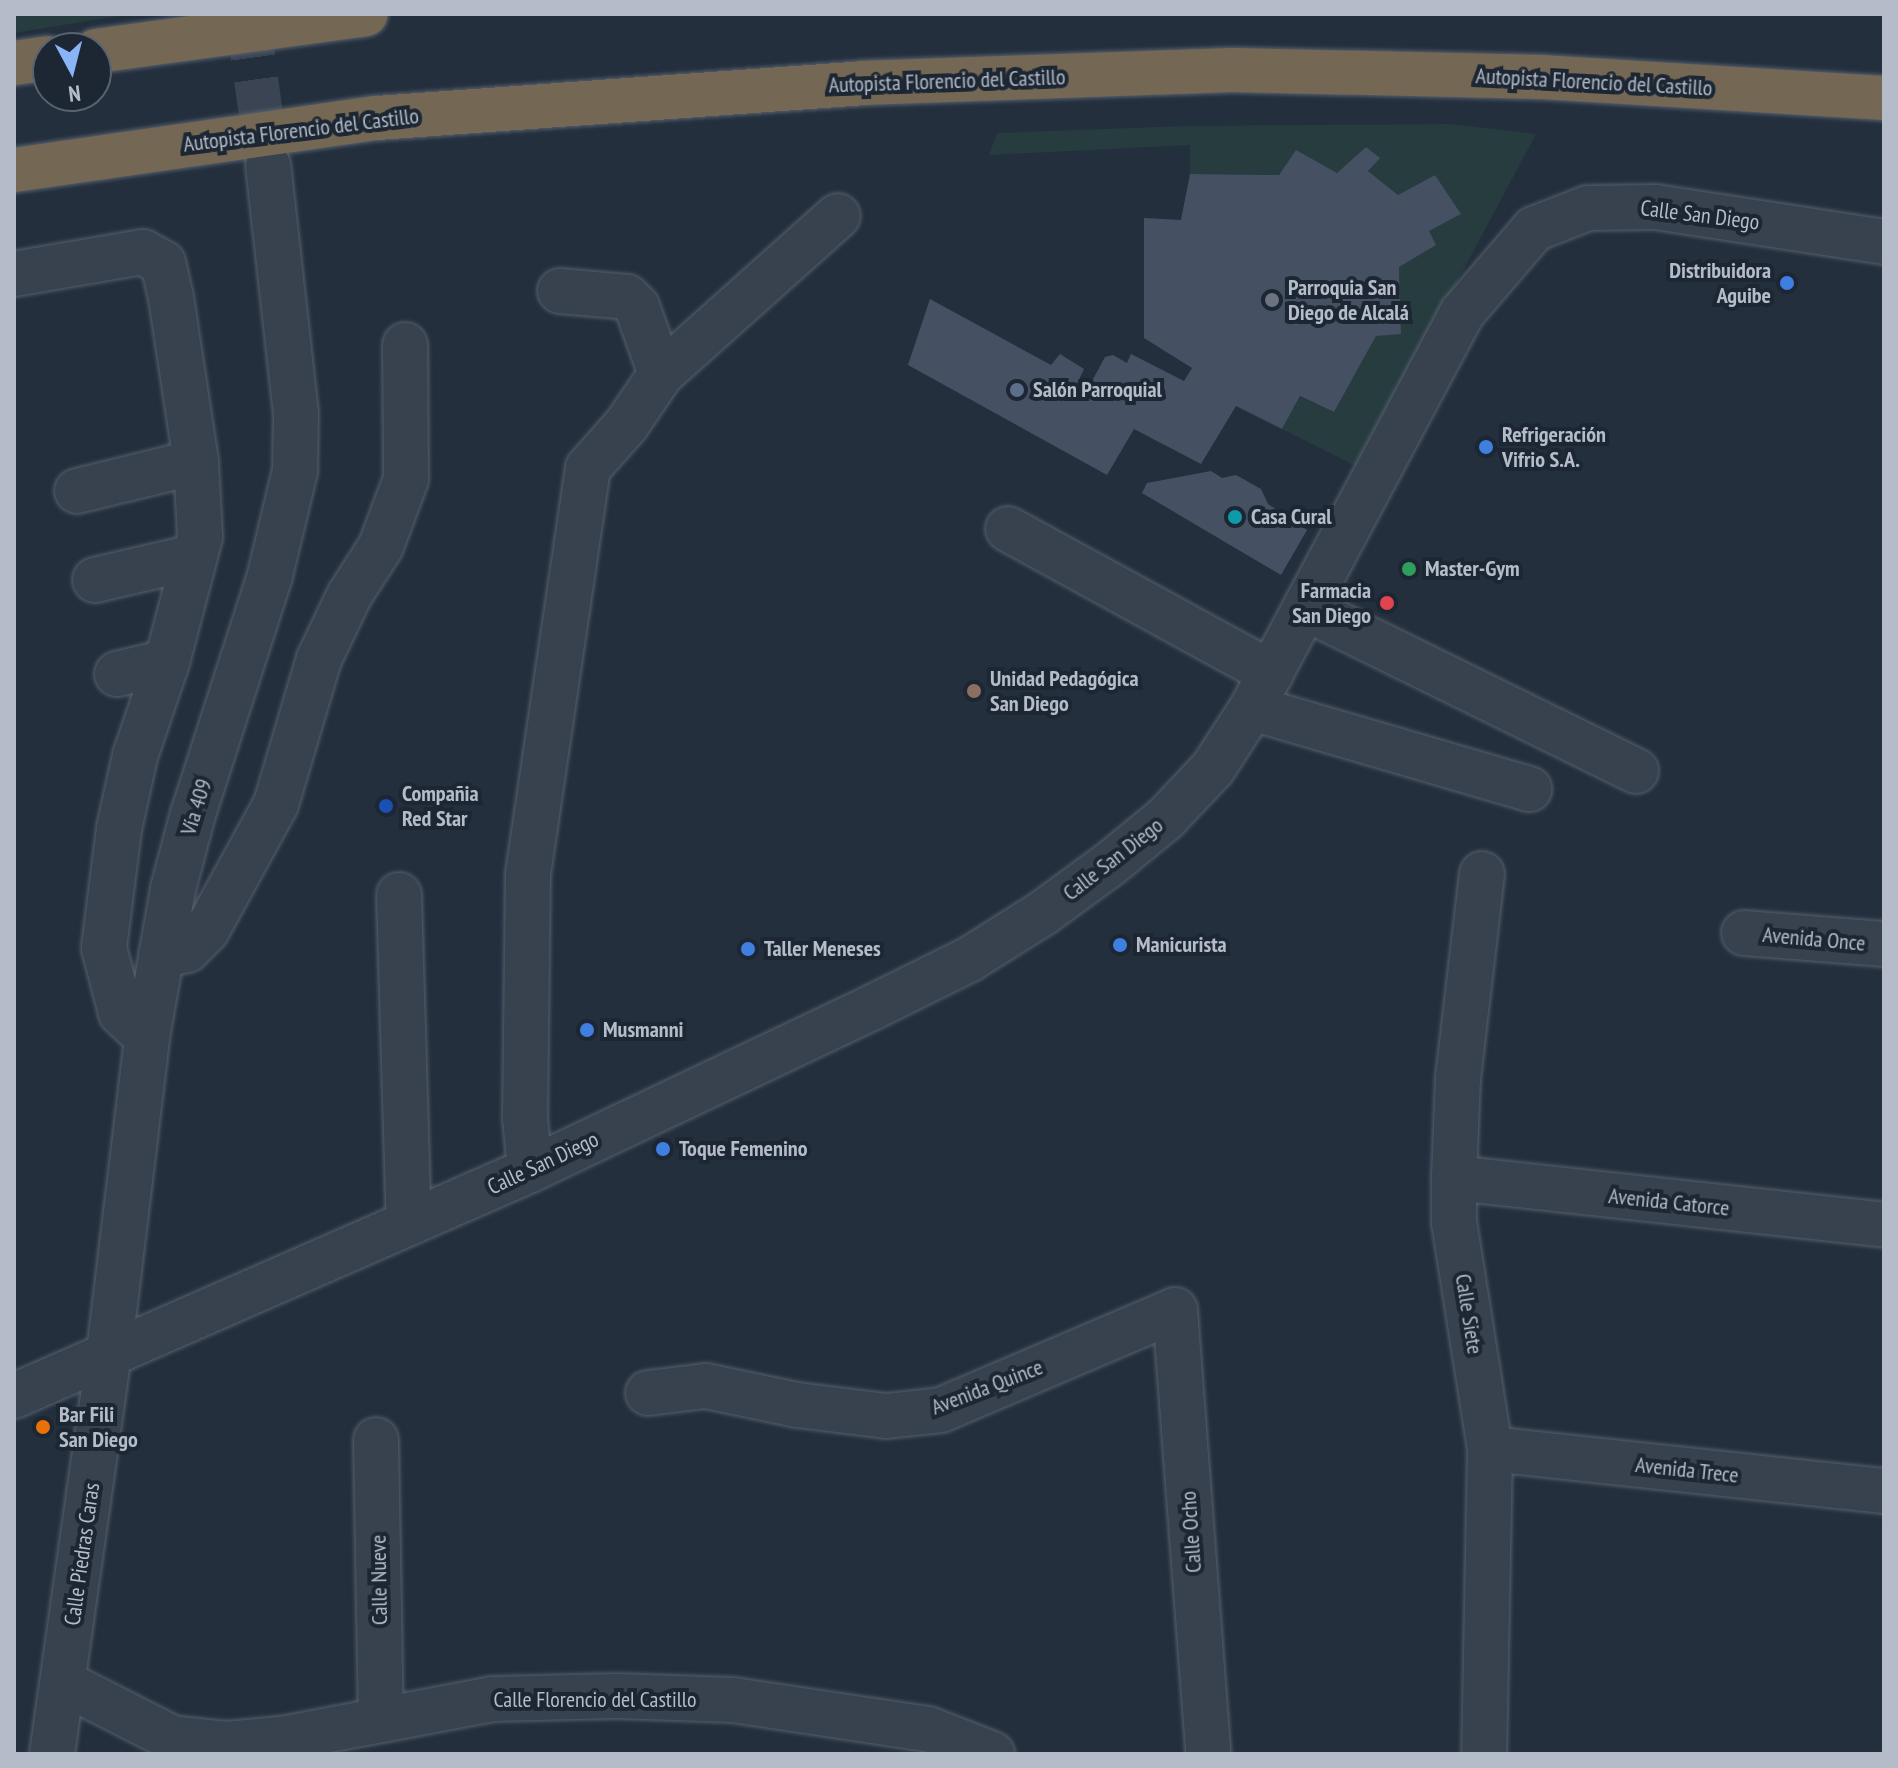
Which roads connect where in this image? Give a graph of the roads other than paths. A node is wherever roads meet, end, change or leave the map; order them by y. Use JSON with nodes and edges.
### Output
{"nodes":[{"id":1,"x":365,"y":14,"type":"edge"},
{"id":2,"x":112,"y":49,"type":"edge"},
{"id":3,"x":1884,"y":98,"type":"edge"},
{"id":4,"x":268,"y":166,"type":"tunnel mouth"},
{"id":5,"x":14,"y":170,"type":"edge"},
{"id":6,"x":838,"y":216,"type":"dead end"},
{"id":7,"x":1884,"y":242,"type":"edge"},
{"id":8,"x":14,"y":274,"type":"edge"},
{"id":9,"x":560,"y":291,"type":"dead end"},
{"id":10,"x":405,"y":345,"type":"dead end"},
{"id":11,"x":661,"y":374,"type":"junction"},
{"id":12,"x":196,"y":462,"type":"junction"},
{"id":13,"x":77,"y":491,"type":"dead end"},
{"id":14,"x":1008,"y":529,"type":"dead end"},
{"id":15,"x":194,"y":557,"type":"junction"},
{"id":16,"x":95,"y":580,"type":"dead end"},
{"id":17,"x":1305,"y":608,"type":"junction"},
{"id":18,"x":167,"y":662,"type":"junction"},
{"id":19,"x":117,"y":674,"type":"dead end"},
{"id":20,"x":1262,"y":690,"type":"junction"},
{"id":21,"x":1636,"y":771,"type":"dead end"},
{"id":22,"x":1529,"y":789,"type":"dead end"},
{"id":23,"x":1482,"y":874,"type":"dead end"},
{"id":24,"x":399,"y":895,"type":"dead end"},
{"id":25,"x":1744,"y":933,"type":"dead end"},
{"id":26,"x":1884,"y":944,"type":"edge"},
{"id":27,"x":161,"y":956,"type":"junction"},
{"id":28,"x":147,"y":1037,"type":"junction"},
{"id":29,"x":530,"y":1170,"type":"junction"},
{"id":30,"x":1454,"y":1178,"type":"junction"},
{"id":31,"x":409,"y":1223,"type":"junction"},
{"id":32,"x":1884,"y":1225,"type":"edge"},
{"id":33,"x":1175,"y":1310,"type":"joint"},
{"id":34,"x":109,"y":1353,"type":"junction"},
{"id":35,"x":648,"y":1393,"type":"dead end"},
{"id":36,"x":14,"y":1396,"type":"edge"},
{"id":37,"x":376,"y":1440,"type":"dead end"},
{"id":38,"x":1490,"y":1449,"type":"junction"},
{"id":39,"x":1884,"y":1491,"type":"edge"},
{"id":40,"x":64,"y":1683,"type":"junction"},
{"id":41,"x":381,"y":1720,"type":"junction"},
{"id":42,"x":52,"y":1754,"type":"edge"},
{"id":43,"x":992,"y":1754,"type":"edge"},
{"id":44,"x":1208,"y":1754,"type":"edge"},
{"id":45,"x":1484,"y":1754,"type":"edge"}],
"edges":[{"from":1,"to":2,"type":"highway"},
{"from":3,"to":5,"type":"highway","name":"Autopista Florencio del Castillo"},
{"from":4,"to":27,"type":"street","name":"Vía 409"},
{"from":6,"to":11,"type":"street"},
{"from":7,"to":17,"type":"street","name":"Calle San Diego"},
{"from":8,"to":12,"type":"street"},
{"from":9,"to":11,"type":"street"},
{"from":10,"to":27,"type":"street"},
{"from":11,"to":29,"type":"street"},
{"from":12,"to":13,"type":"street"},
{"from":12,"to":15,"type":"street"},
{"from":14,"to":20,"type":"street"},
{"from":15,"to":16,"type":"street"},
{"from":15,"to":18,"type":"street"},
{"from":17,"to":20,"type":"street","name":"Calle San Diego"},
{"from":17,"to":21,"type":"street"},
{"from":18,"to":19,"type":"street"},
{"from":18,"to":28,"type":"street"},
{"from":20,"to":22,"type":"street"},
{"from":20,"to":29,"type":"street","name":"Calle San Diego"},
{"from":23,"to":30,"type":"street","name":"Calle Siete"},
{"from":24,"to":31,"type":"street"},
{"from":25,"to":26,"type":"street","name":"Avenida Once"},
{"from":27,"to":28,"type":"street","name":"Vía 409"},
{"from":28,"to":34,"type":"street","name":"Vía 409"},
{"from":29,"to":31,"type":"street","name":"Calle San Diego"},
{"from":30,"to":32,"type":"street","name":"Avenida Catorce"},
{"from":30,"to":38,"type":"street","name":"Calle Siete"},
{"from":31,"to":34,"type":"street","name":"Calle San Diego"},
{"from":33,"to":35,"type":"street","name":"Avenida Quince"},
{"from":33,"to":44,"type":"street","name":"Calle Ocho"},
{"from":34,"to":36,"type":"street"},
{"from":34,"to":40,"type":"street","name":"Calle Piedras Caras"},
{"from":37,"to":41,"type":"street","name":"Calle Nueve"},
{"from":38,"to":39,"type":"street","name":"Avenida Trece"},
{"from":38,"to":45,"type":"street","name":"Calle Siete"},
{"from":40,"to":41,"type":"street","name":"Calle Florencio del Castillo"},
{"from":40,"to":42,"type":"street","name":"Calle Piedras Caras"},
{"from":41,"to":43,"type":"street","name":"Calle Florencio del Castillo"}]}
